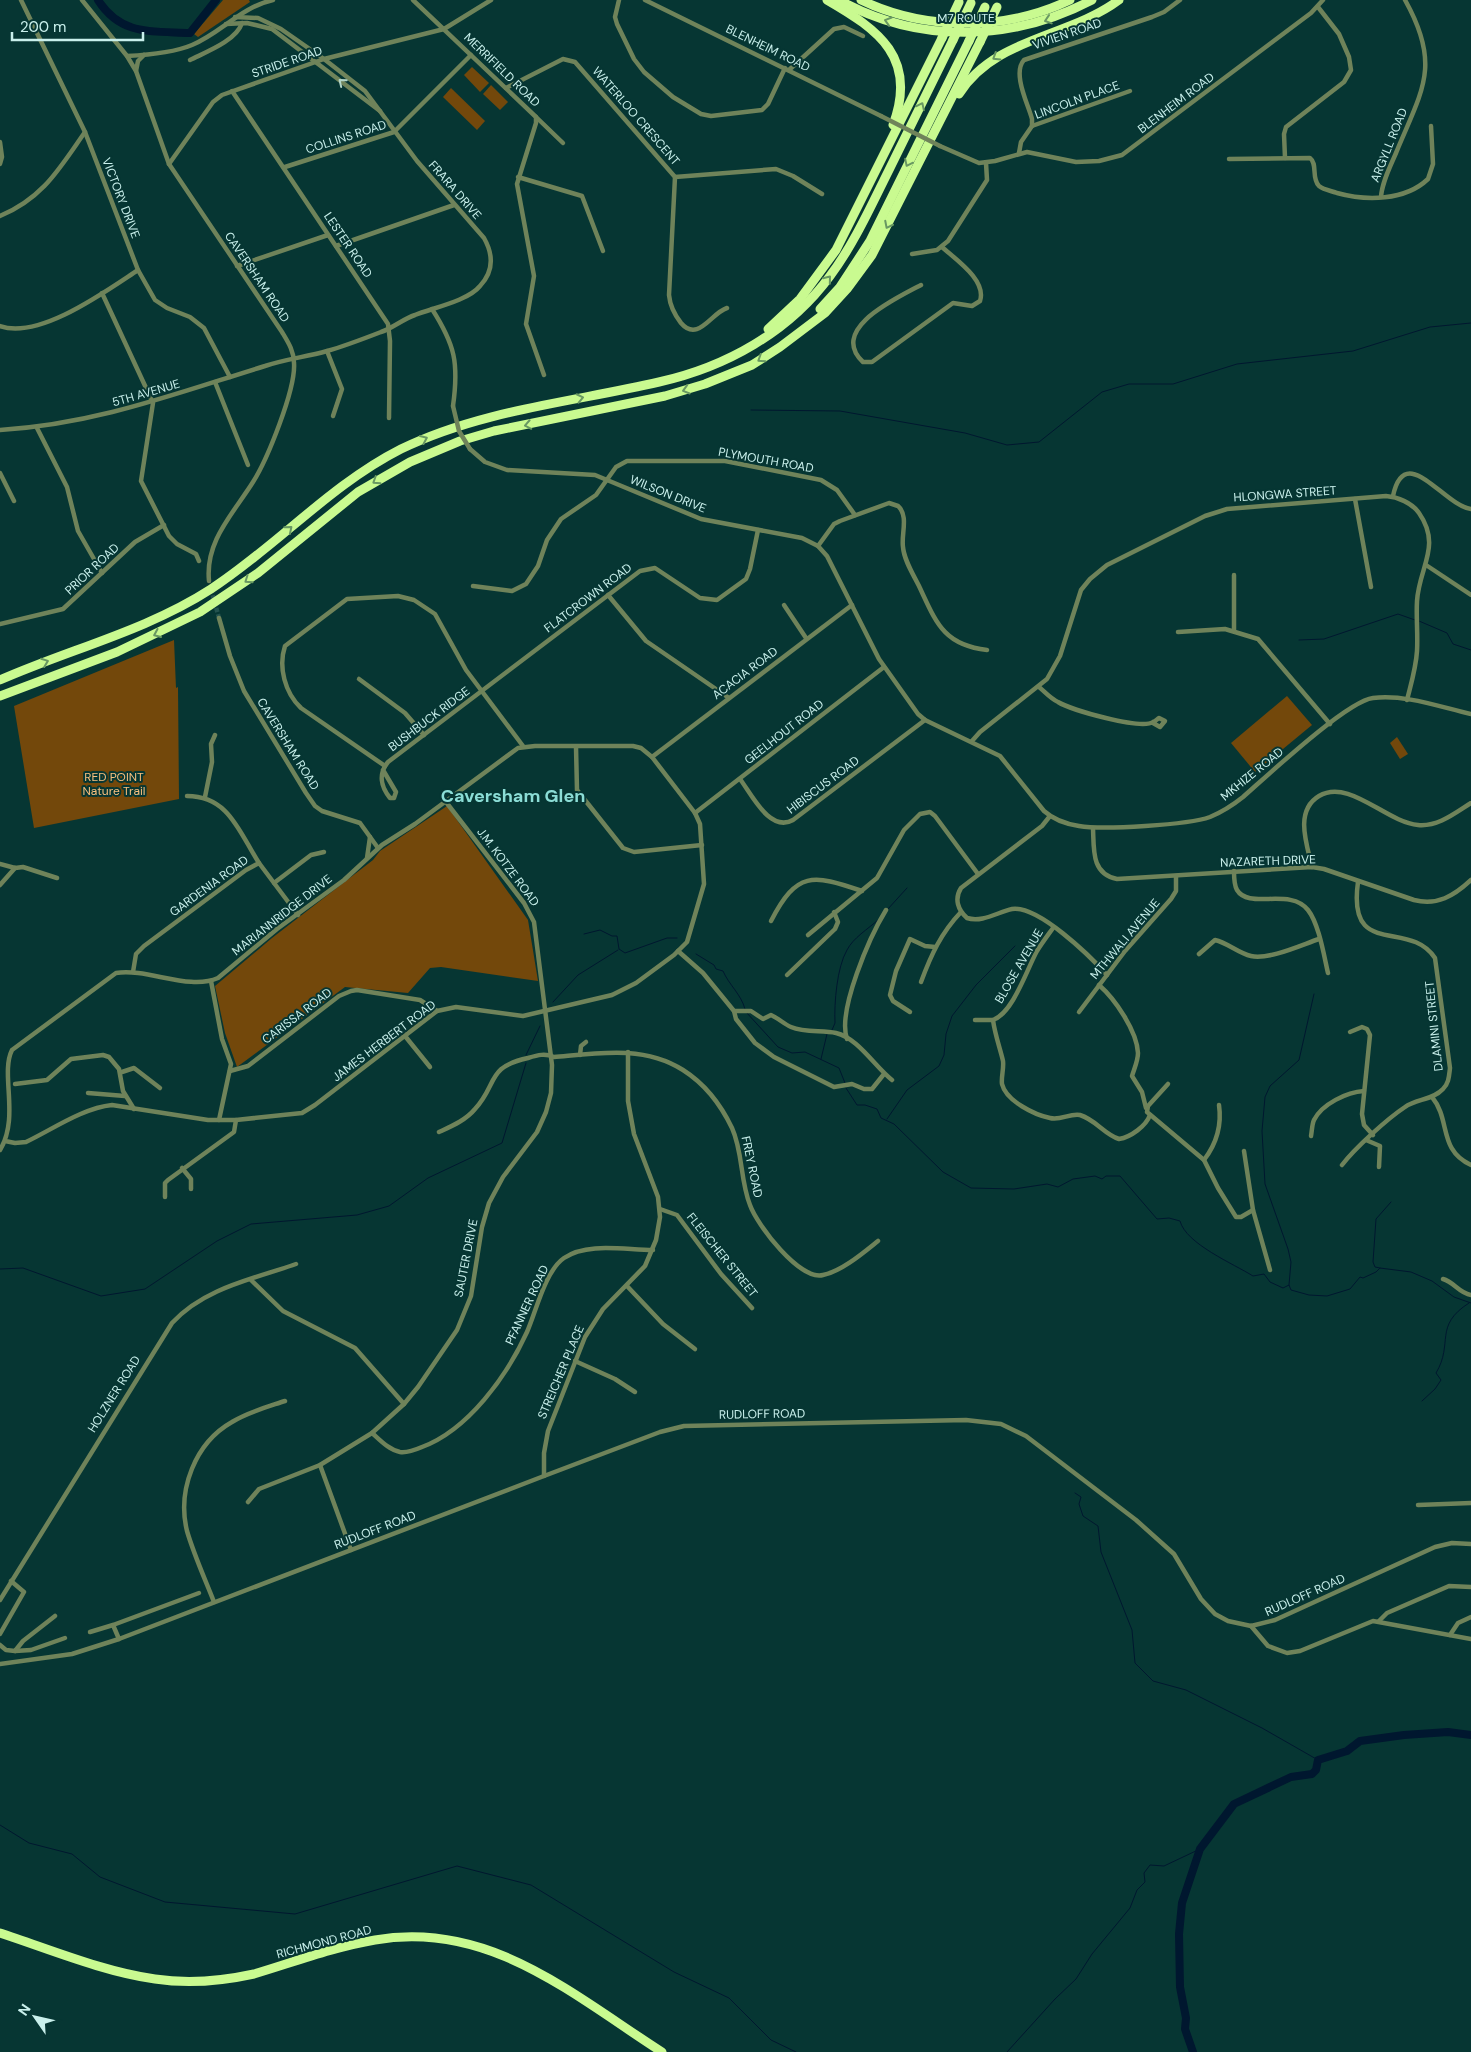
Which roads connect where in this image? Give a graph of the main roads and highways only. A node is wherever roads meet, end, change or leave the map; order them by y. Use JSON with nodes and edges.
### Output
{"nodes":[{"id":1,"x":826,"y":0,"type":"edge"},
{"id":2,"x":839,"y":0,"type":"edge"},
{"id":3,"x":861,"y":0,"type":"edge"},
{"id":4,"x":1056,"y":0,"type":"edge"},
{"id":5,"x":1070,"y":0,"type":"edge"},
{"id":6,"x":1092,"y":0,"type":"edge"},
{"id":7,"x":1119,"y":0,"type":"edge"},
{"id":8,"x":960,"y":1,"type":"edge"},
{"id":9,"x":972,"y":2,"type":"edge"},
{"id":10,"x":999,"y":3,"type":"edge"},
{"id":11,"x":987,"y":4,"type":"edge"},
{"id":12,"x":1016,"y":18,"type":"junction"},
{"id":13,"x":934,"y":134,"type":"junction"},
{"id":14,"x":869,"y":186,"type":"junction"},
{"id":15,"x":788,"y":341,"type":"junction"},
{"id":16,"x":721,"y":362,"type":"junction"},
{"id":17,"x":0,"y":680,"type":"edge"},
{"id":18,"x":0,"y":696,"type":"edge"},
{"id":19,"x":0,"y":1933,"type":"edge"},
{"id":20,"x":662,"y":2052,"type":"edge"}],
"edges":[{"from":1,"to":14,"type":"highway"},
{"from":6,"to":2,"type":"highway","name":"M7 ROUTE","one_way":true},
{"from":3,"to":12,"type":"highway","name":"M7 ROUTE"},
{"from":4,"to":12,"type":"highway"},
{"from":5,"to":12,"type":"highway","name":"M7 ROUTE"},
{"from":7,"to":13,"type":"highway","one_way":true},
{"from":8,"to":14,"type":"highway","bridge":true},
{"from":16,"to":9,"type":"highway","one_way":true,"bridge":true},
{"from":10,"to":13,"type":"highway","bridge":true},
{"from":11,"to":15,"type":"highway","one_way":true,"bridge":true},
{"from":13,"to":15,"type":"highway","one_way":true},
{"from":14,"to":16,"type":"highway"},
{"from":15,"to":18,"type":"highway","one_way":true},
{"from":17,"to":16,"type":"highway","one_way":true},
{"from":19,"to":20,"type":"highway","name":"RICHMOND ROAD"}]}
